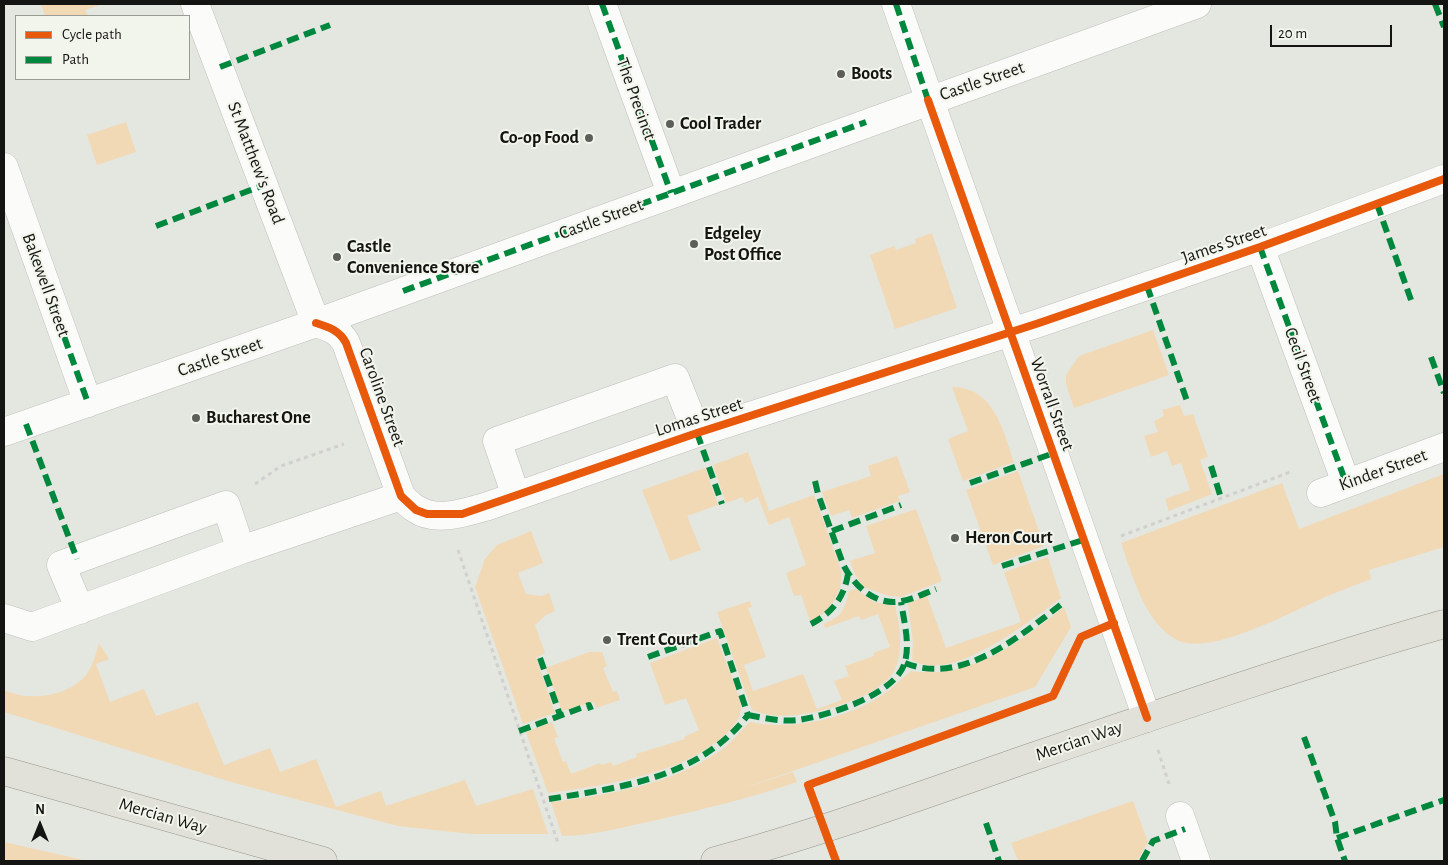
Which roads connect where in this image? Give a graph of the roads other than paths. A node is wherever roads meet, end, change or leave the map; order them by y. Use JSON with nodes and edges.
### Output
{"nodes":[{"id":1,"x":195,"y":4,"type":"edge"},
{"id":2,"x":602,"y":4,"type":"edge"},
{"id":3,"x":896,"y":4,"type":"edge"},
{"id":4,"x":1197,"y":4,"type":"edge"},
{"id":5,"x":928,"y":100,"type":"junction"},
{"id":6,"x":4,"y":167,"type":"edge"},
{"id":7,"x":1444,"y":179,"type":"edge"},
{"id":8,"x":671,"y":193,"type":"junction"},
{"id":9,"x":11,"y":209,"type":"edge"},
{"id":10,"x":1260,"y":247,"type":"junction"},
{"id":11,"x":316,"y":323,"type":"junction"},
{"id":12,"x":1011,"y":332,"type":"junction"},
{"id":13,"x":88,"y":403,"type":"junction"},
{"id":14,"x":4,"y":432,"type":"edge"},
{"id":15,"x":696,"y":433,"type":"junction"},
{"id":16,"x":1444,"y":447,"type":"edge"},
{"id":17,"x":1346,"y":483,"type":"junction"},
{"id":18,"x":1321,"y":493,"type":"dead end"},
{"id":19,"x":401,"y":496,"type":"junction"},
{"id":20,"x":516,"y":496,"type":"junction"},
{"id":21,"x":241,"y":550,"type":"junction"},
{"id":22,"x":80,"y":610,"type":"junction"},
{"id":23,"x":4,"y":618,"type":"edge"},
{"id":24,"x":1444,"y":624,"type":"edge"},
{"id":25,"x":1147,"y":718,"type":"junction"},
{"id":26,"x":4,"y":771,"type":"edge"},
{"id":27,"x":1180,"y":816,"type":"road end"},
{"id":28,"x":322,"y":861,"type":"edge"},
{"id":29,"x":715,"y":861,"type":"edge"},
{"id":30,"x":1196,"y":861,"type":"edge"}],
"edges":[{"from":1,"to":11,"type":"street","name":"St Matthew's Road"},
{"from":2,"to":8,"type":"street","name":"The Precinct"},
{"from":3,"to":5,"type":"street","name":"Worrall Street"},
{"from":4,"to":5,"type":"street","name":"Castle Street"},
{"from":5,"to":8,"type":"street","name":"Castle Street"},
{"from":5,"to":12,"type":"street","name":"Worrall Street"},
{"from":6,"to":9,"type":"street","name":"Bakewell Street"},
{"from":7,"to":10,"type":"street","name":"James Street"},
{"from":8,"to":11,"type":"street","name":"Castle Street"},
{"from":9,"to":13,"type":"street","name":"Bakewell Street"},
{"from":10,"to":12,"type":"street","name":"James Street"},
{"from":10,"to":17,"type":"street","name":"Cecil Street"},
{"from":11,"to":13,"type":"street","name":"Castle Street"},
{"from":11,"to":19,"type":"street","name":"Caroline Street"},
{"from":12,"to":15,"type":"street","name":"Lomas Street"},
{"from":12,"to":25,"type":"street","name":"Worrall Street"},
{"from":13,"to":14,"type":"street","name":"Castle Street"},
{"from":15,"to":20,"type":"street","name":"Lomas Street"},
{"from":15,"to":20,"type":"street"},
{"from":16,"to":17,"type":"street","name":"Kinder Street"},
{"from":17,"to":18,"type":"street","name":"Kinder Street"},
{"from":19,"to":20,"type":"street","name":"Lomas Street"},
{"from":19,"to":21,"type":"street"},
{"from":21,"to":22,"type":"street"},
{"from":21,"to":22,"type":"street"},
{"from":22,"to":23,"type":"street"},
{"from":24,"to":25,"type":"main road","name":"Mercian Way"},
{"from":25,"to":29,"type":"main road","name":"Mercian Way"},
{"from":26,"to":28,"type":"main road","name":"Mercian Way"},
{"from":27,"to":30,"type":"street"}]}
